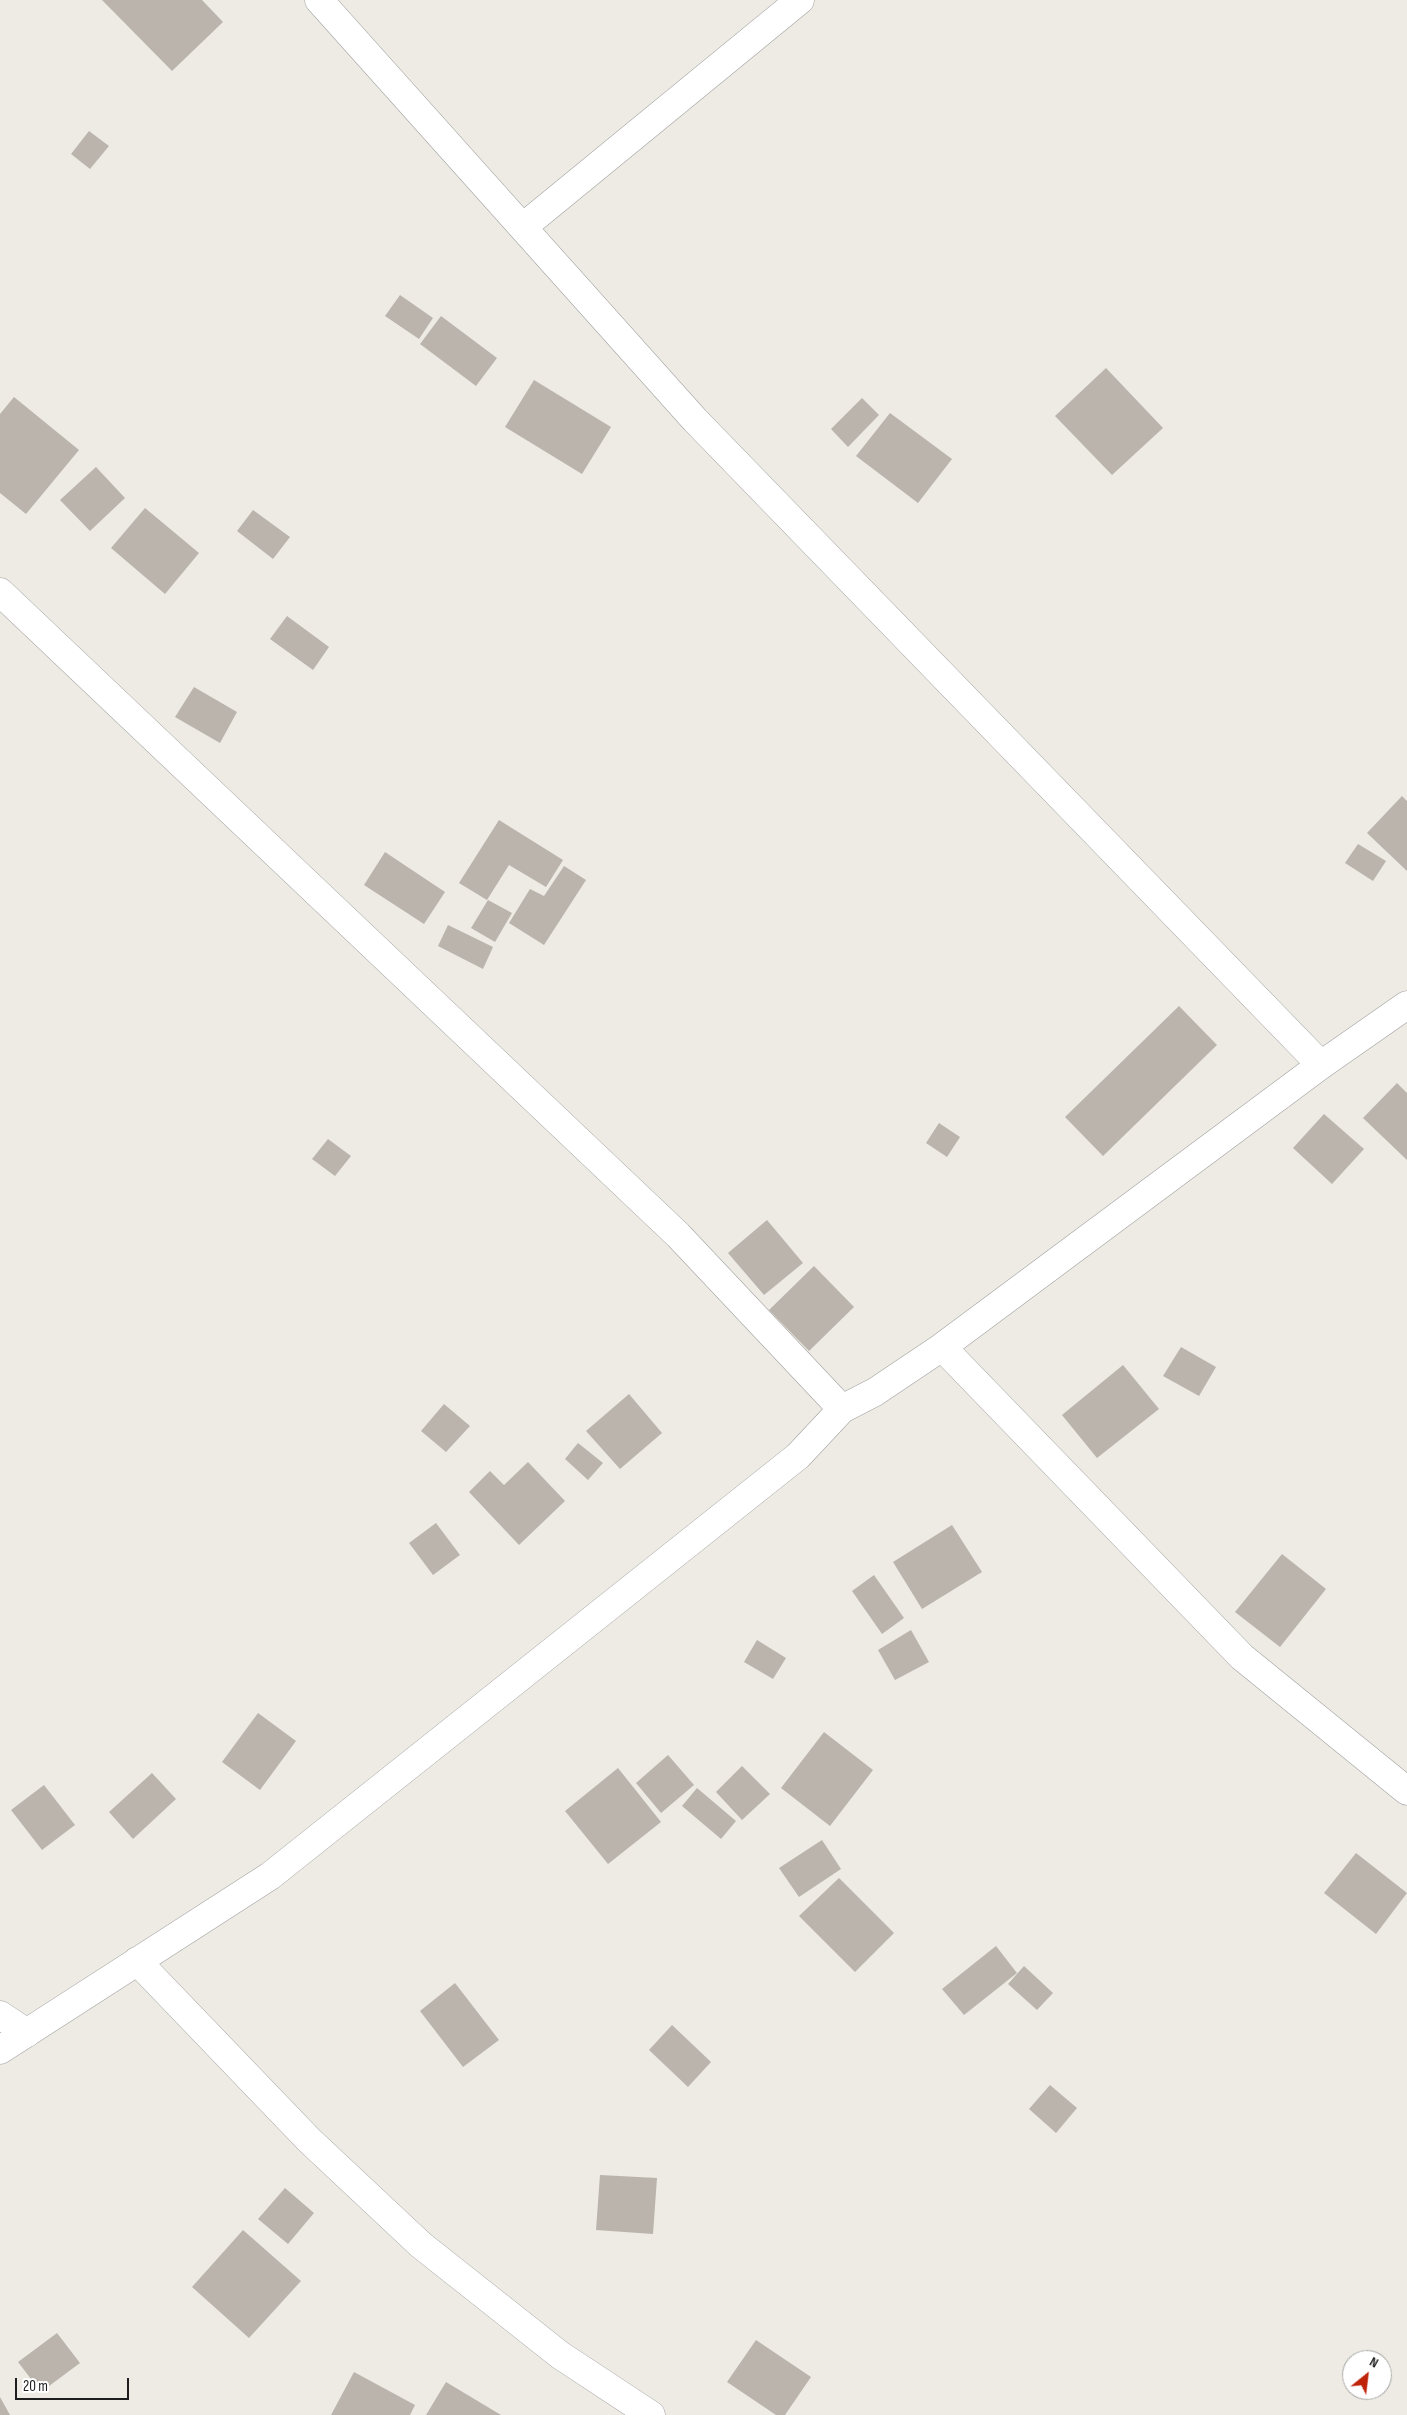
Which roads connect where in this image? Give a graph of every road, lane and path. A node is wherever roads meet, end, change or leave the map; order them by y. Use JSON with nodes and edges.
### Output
{"nodes":[{"id":1,"x":319,"y":0,"type":"edge"},
{"id":2,"x":800,"y":0,"type":"edge"},
{"id":3,"x":523,"y":228,"type":"junction"},
{"id":4,"x":0,"y":592,"type":"edge"},
{"id":5,"x":1407,"y":1005,"type":"edge"},
{"id":6,"x":1321,"y":1065,"type":"junction"},
{"id":7,"x":942,"y":1347,"type":"junction"},
{"id":8,"x":842,"y":1409,"type":"junction"},
{"id":9,"x":1407,"y":1791,"type":"edge"},
{"id":10,"x":137,"y":1961,"type":"junction"},
{"id":11,"x":0,"y":2015,"type":"edge"},
{"id":12,"x":27,"y":2033,"type":"junction"},
{"id":13,"x":0,"y":2050,"type":"edge"},
{"id":14,"x":651,"y":2415,"type":"edge"}],
"edges":[{"from":1,"to":3,"type":"street"},
{"from":2,"to":3,"type":"street"},
{"from":3,"to":6,"type":"street"},
{"from":4,"to":8,"type":"street"},
{"from":5,"to":6,"type":"street"},
{"from":6,"to":7,"type":"street"},
{"from":7,"to":8,"type":"street"},
{"from":7,"to":9,"type":"street"},
{"from":8,"to":10,"type":"street"},
{"from":10,"to":12,"type":"street"},
{"from":10,"to":14,"type":"street"},
{"from":11,"to":12,"type":"street"},
{"from":12,"to":13,"type":"street"}]}
